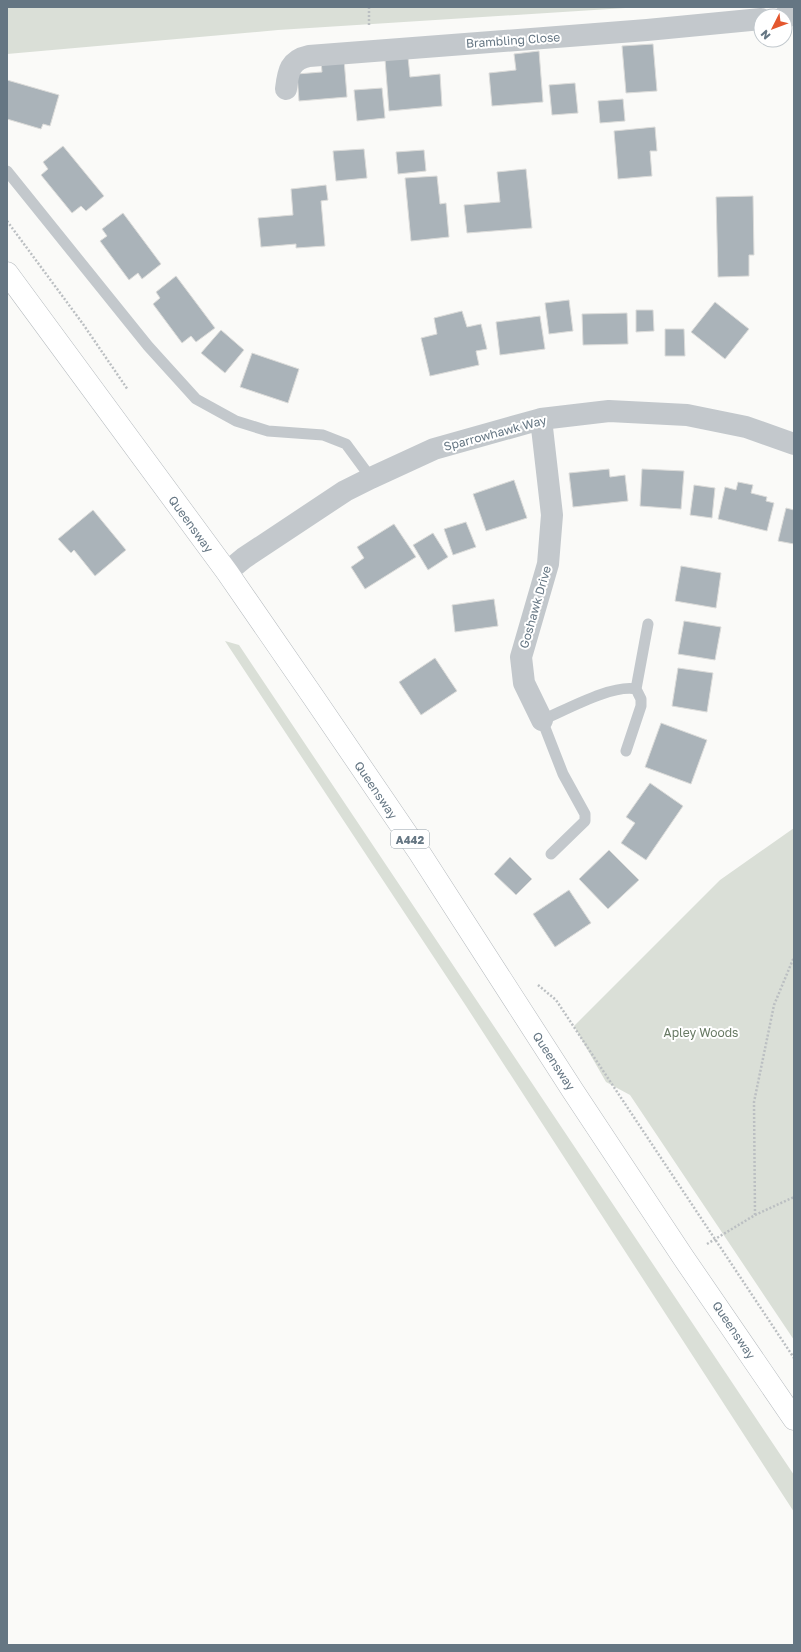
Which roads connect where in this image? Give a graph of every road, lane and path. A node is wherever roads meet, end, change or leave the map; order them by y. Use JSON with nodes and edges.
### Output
{"nodes":[{"id":1,"x":753,"y":20,"type":"edge"},
{"id":2,"x":286,"y":88,"type":"dead end"},
{"id":3,"x":7,"y":171,"type":"edge"},
{"id":4,"x":7,"y":273,"type":"edge"},
{"id":5,"x":541,"y":419,"type":"junction"},
{"id":6,"x":794,"y":444,"type":"edge"},
{"id":7,"x":371,"y":478,"type":"junction"},
{"id":8,"x":227,"y":572,"type":"junction"},
{"id":9,"x":648,"y":624,"type":"dead end"},
{"id":10,"x":636,"y":689,"type":"junction"},
{"id":11,"x":542,"y":720,"type":"junction"},
{"id":12,"x":626,"y":751,"type":"dead end"},
{"id":13,"x":551,"y":854,"type":"dead end"},
{"id":14,"x":794,"y":957,"type":"edge"},
{"id":15,"x":794,"y":1197,"type":"edge"},
{"id":16,"x":755,"y":1215,"type":"junction"},
{"id":17,"x":683,"y":1257,"type":"junction"},
{"id":18,"x":794,"y":1419,"type":"edge"}],
"edges":[{"from":1,"to":2,"type":"street","name":"Brambling Close"},
{"from":3,"to":7,"type":"lane"},
{"from":4,"to":8,"type":"main road","name":"Queensway","number":"A442"},
{"from":5,"to":6,"type":"street","name":"Sparrowhawk Way"},
{"from":5,"to":7,"type":"street","name":"Sparrowhawk Way"},
{"from":5,"to":11,"type":"street","name":"Goshawk Drive"},
{"from":7,"to":8,"type":"street","name":"Sparrowhawk Way"},
{"from":8,"to":17,"type":"main road","name":"Queensway","number":"A442"},
{"from":9,"to":10,"type":"lane"},
{"from":10,"to":11,"type":"lane"},
{"from":10,"to":12,"type":"lane"},
{"from":11,"to":13,"type":"lane"},
{"from":14,"to":16,"type":"path"},
{"from":15,"to":16,"type":"path"},
{"from":16,"to":17,"type":"path"},
{"from":17,"to":18,"type":"main road","name":"Queensway","number":"A442"}]}
